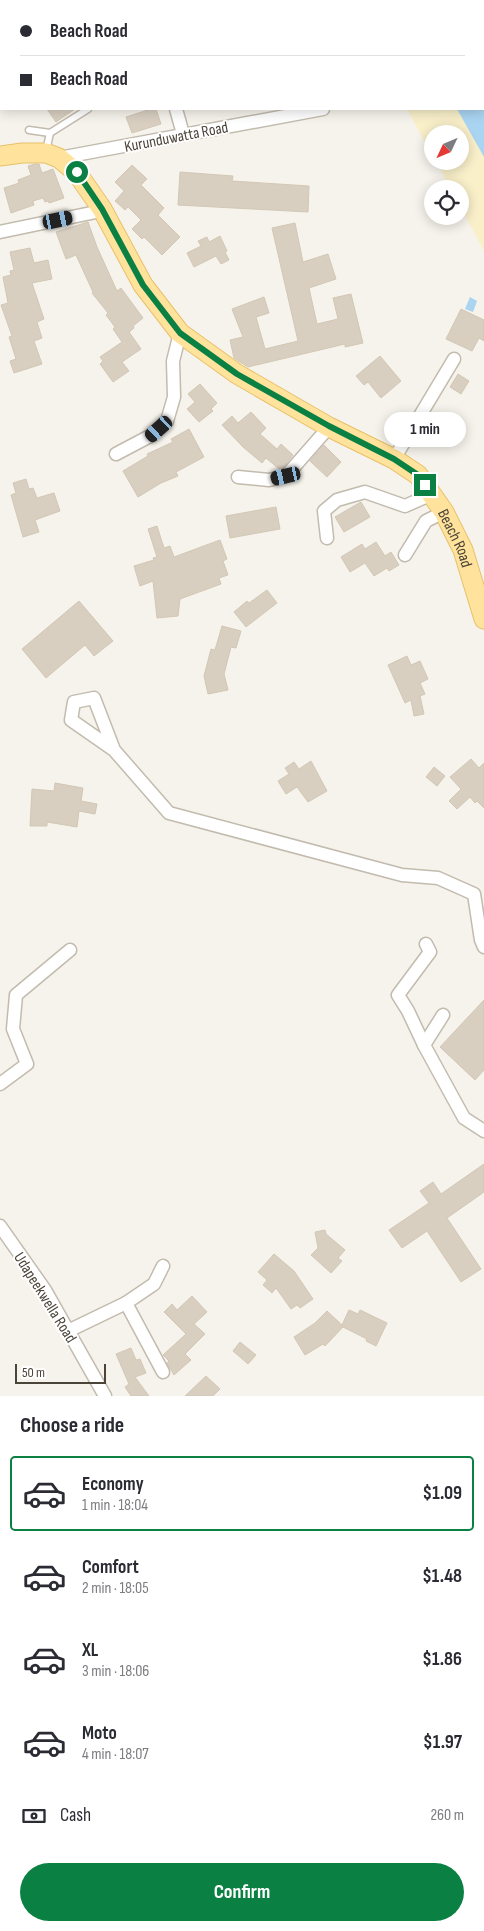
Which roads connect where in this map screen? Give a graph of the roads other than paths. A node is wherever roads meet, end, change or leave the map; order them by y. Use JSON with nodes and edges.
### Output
{"nodes":[{"id":1,"x":86,"y":110,"type":"edge"},
{"id":2,"x":176,"y":110,"type":"edge"},
{"id":3,"x":317,"y":110,"type":"edge"},
{"id":4,"x":30,"y":130,"type":"dead end"},
{"id":5,"x":50,"y":134,"type":"junction"},
{"id":6,"x":183,"y":134,"type":"junction"},
{"id":7,"x":52,"y":155,"type":"junction"},
{"id":8,"x":0,"y":156,"type":"edge"},
{"id":9,"x":102,"y":209,"type":"junction"},
{"id":10,"x":0,"y":232,"type":"edge"},
{"id":11,"x":180,"y":333,"type":"junction"},
{"id":12,"x":454,"y":359,"type":"dead end"},
{"id":13,"x":329,"y":426,"type":"junction"},
{"id":14,"x":116,"y":454,"type":"dead end"},
{"id":15,"x":394,"y":459,"type":"junction"},
{"id":16,"x":238,"y":477,"type":"dead end"},
{"id":17,"x":432,"y":494,"type":"junction"},
{"id":18,"x":444,"y":512,"type":"junction"},
{"id":19,"x":327,"y":538,"type":"dead end"},
{"id":20,"x":406,"y":555,"type":"dead end"},
{"id":21,"x":484,"y":619,"type":"edge"},
{"id":22,"x":114,"y":750,"type":"dead end"},
{"id":23,"x":426,"y":944,"type":"dead end"},
{"id":24,"x":484,"y":947,"type":"edge"},
{"id":25,"x":70,"y":950,"type":"dead end"},
{"id":26,"x":443,"y":1015,"type":"dead end"},
{"id":27,"x":424,"y":1045,"type":"junction"},
{"id":28,"x":0,"y":1084,"type":"edge"},
{"id":29,"x":484,"y":1131,"type":"edge"},
{"id":30,"x":0,"y":1226,"type":"edge"},
{"id":31,"x":163,"y":1266,"type":"dead end"},
{"id":32,"x":126,"y":1304,"type":"junction"},
{"id":33,"x":68,"y":1331,"type":"junction"},
{"id":34,"x":163,"y":1372,"type":"dead end"},
{"id":35,"x":105,"y":1396,"type":"edge"}],
"edges":[{"from":1,"to":5,"type":"lane"},
{"from":2,"to":6,"type":"street"},
{"from":3,"to":6,"type":"street","name":"Kurunduwatta Road"},
{"from":4,"to":5,"type":"lane"},
{"from":5,"to":7,"type":"lane"},
{"from":6,"to":7,"type":"street","name":"Kurunduwatta Road"},
{"from":7,"to":8,"type":"main road"},
{"from":7,"to":9,"type":"main road","name":"Beach Road"},
{"from":9,"to":10,"type":"street"},
{"from":9,"to":11,"type":"main road","name":"Beach Road"},
{"from":11,"to":13,"type":"main road","name":"Beach Road"},
{"from":11,"to":14,"type":"street"},
{"from":12,"to":15,"type":"street"},
{"from":13,"to":15,"type":"main road","name":"Beach Road"},
{"from":13,"to":16,"type":"street"},
{"from":15,"to":17,"type":"main road","name":"Beach Road"},
{"from":17,"to":18,"type":"main road","name":"Beach Road"},
{"from":17,"to":19,"type":"street"},
{"from":18,"to":20,"type":"street"},
{"from":18,"to":21,"type":"main road","name":"Beach Road"},
{"from":22,"to":24,"type":"street"},
{"from":23,"to":27,"type":"street"},
{"from":25,"to":28,"type":"street"},
{"from":26,"to":27,"type":"street"},
{"from":27,"to":29,"type":"street"},
{"from":30,"to":33,"type":"street","name":"Udapeekwella Road"},
{"from":31,"to":32,"type":"street"},
{"from":32,"to":33,"type":"street"},
{"from":32,"to":34,"type":"street"},
{"from":33,"to":35,"type":"street","name":"Udapeekwella Road"}]}
